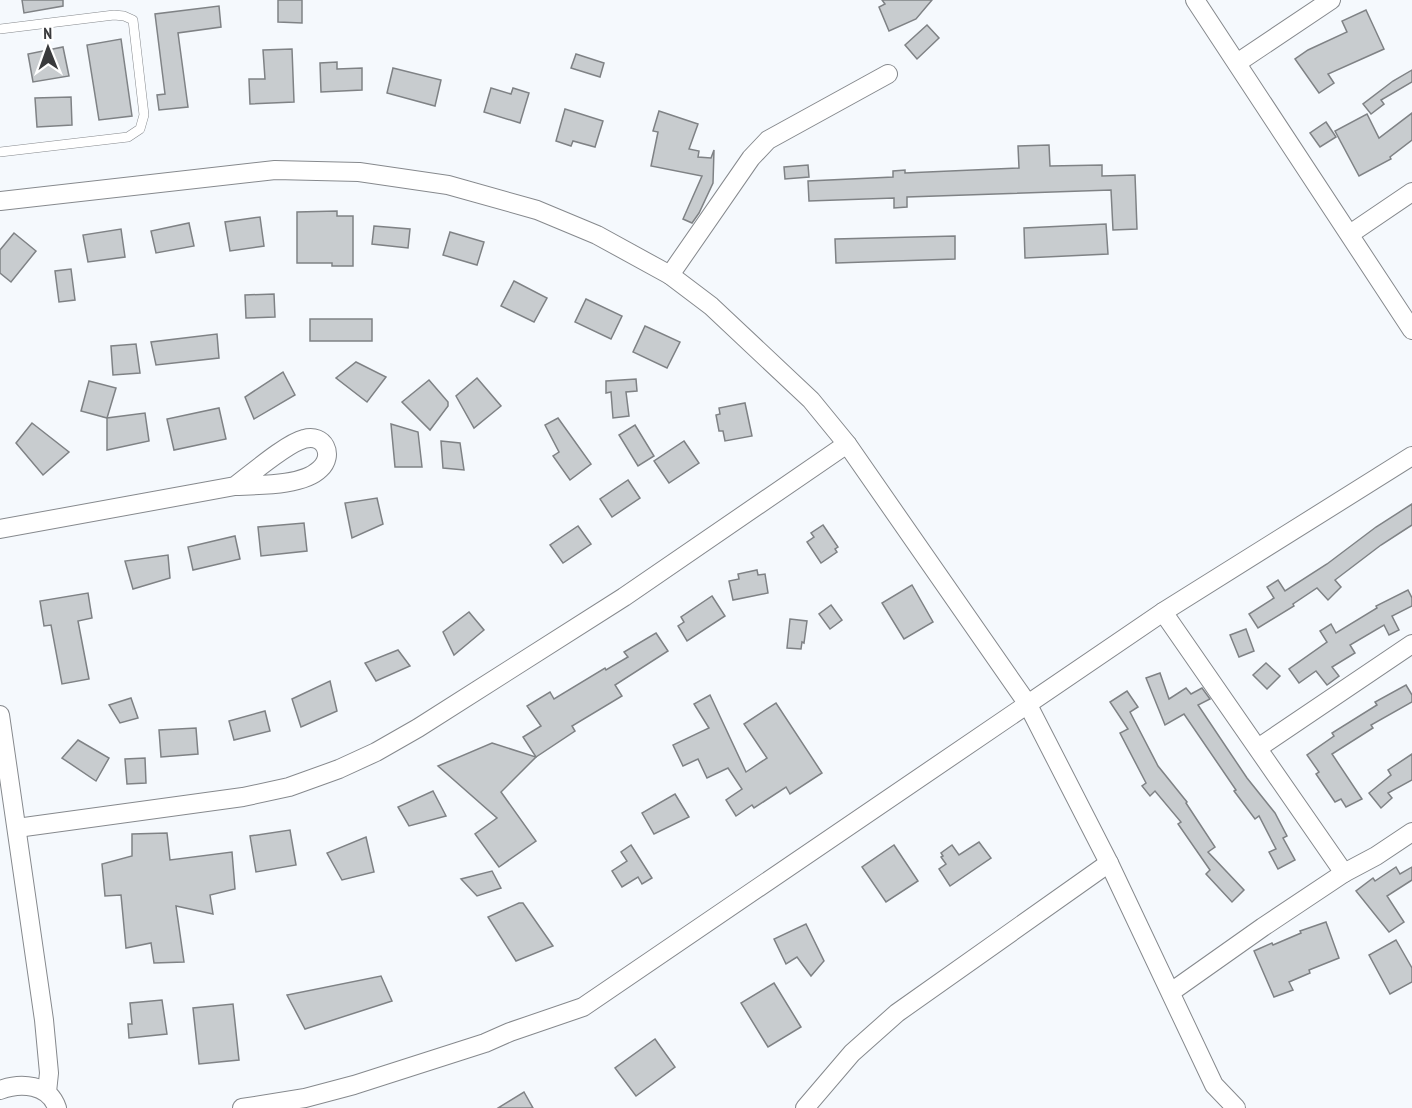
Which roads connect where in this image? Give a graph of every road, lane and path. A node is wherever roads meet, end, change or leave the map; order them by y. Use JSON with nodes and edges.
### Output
{"nodes":[{"id":1,"x":1195,"y":0,"type":"edge"},
{"id":2,"x":1331,"y":0,"type":"edge"},
{"id":3,"x":0,"y":29,"type":"edge"},
{"id":4,"x":1237,"y":63,"type":"junction"},
{"id":5,"x":888,"y":74,"type":"dead end"},
{"id":6,"x":0,"y":152,"type":"edge"},
{"id":7,"x":1412,"y":192,"type":"edge"},
{"id":8,"x":0,"y":201,"type":"edge"},
{"id":9,"x":1350,"y":234,"type":"junction"},
{"id":10,"x":670,"y":275,"type":"junction"},
{"id":11,"x":1412,"y":330,"type":"edge"},
{"id":12,"x":847,"y":444,"type":"junction"},
{"id":13,"x":1412,"y":456,"type":"edge"},
{"id":14,"x":236,"y":486,"type":"dead end"},
{"id":15,"x":0,"y":529,"type":"edge"},
{"id":16,"x":1163,"y":612,"type":"junction"},
{"id":17,"x":1412,"y":644,"type":"edge"},
{"id":18,"x":1027,"y":704,"type":"junction"},
{"id":19,"x":0,"y":715,"type":"edge"},
{"id":20,"x":1258,"y":748,"type":"junction"},
{"id":21,"x":17,"y":828,"type":"junction"},
{"id":22,"x":1412,"y":832,"type":"edge"},
{"id":23,"x":1108,"y":863,"type":"junction"},
{"id":24,"x":1344,"y":873,"type":"junction"},
{"id":25,"x":1171,"y":992,"type":"junction"},
{"id":26,"x":0,"y":1090,"type":"edge"},
{"id":27,"x":47,"y":1092,"type":"junction"},
{"id":28,"x":57,"y":1108,"type":"edge"},
{"id":29,"x":242,"y":1108,"type":"edge"},
{"id":30,"x":806,"y":1108,"type":"edge"},
{"id":31,"x":1236,"y":1108,"type":"edge"}],
"edges":[{"from":1,"to":4,"type":"street"},
{"from":2,"to":4,"type":"street"},
{"from":3,"to":6,"type":"lane"},
{"from":4,"to":9,"type":"street"},
{"from":5,"to":10,"type":"street"},
{"from":7,"to":9,"type":"street"},
{"from":8,"to":10,"type":"street"},
{"from":9,"to":11,"type":"street"},
{"from":10,"to":12,"type":"street"},
{"from":12,"to":18,"type":"street"},
{"from":12,"to":21,"type":"street"},
{"from":13,"to":16,"type":"street"},
{"from":14,"to":15,"type":"street"},
{"from":16,"to":18,"type":"street"},
{"from":16,"to":20,"type":"street"},
{"from":17,"to":20,"type":"street"},
{"from":18,"to":23,"type":"street"},
{"from":18,"to":29,"type":"street"},
{"from":19,"to":21,"type":"street"},
{"from":20,"to":24,"type":"street"},
{"from":21,"to":27,"type":"street"},
{"from":22,"to":24,"type":"street"},
{"from":23,"to":25,"type":"street"},
{"from":23,"to":30,"type":"street"},
{"from":24,"to":25,"type":"street"},
{"from":25,"to":31,"type":"street"},
{"from":26,"to":27,"type":"street"},
{"from":27,"to":28,"type":"street"}]}
